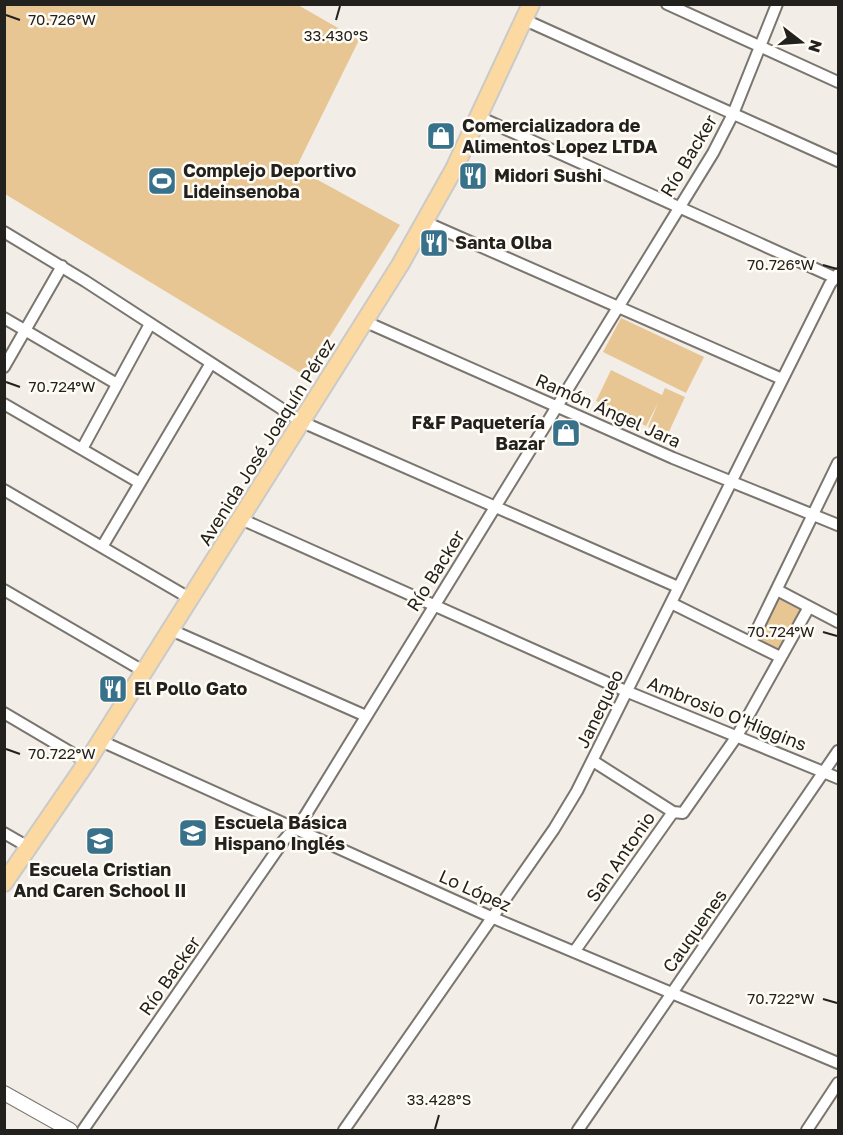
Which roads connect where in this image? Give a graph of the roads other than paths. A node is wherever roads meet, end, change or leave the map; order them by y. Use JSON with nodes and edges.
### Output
{"nodes":[{"id":1,"x":667,"y":4,"type":"edge"},
{"id":2,"x":777,"y":4,"type":"edge"},
{"id":3,"x":528,"y":12,"type":"edge"},
{"id":4,"x":760,"y":47,"type":"junction"},
{"id":5,"x":838,"y":82,"type":"edge"},
{"id":6,"x":733,"y":114,"type":"junction"},
{"id":7,"x":479,"y":117,"type":"junction"},
{"id":8,"x":838,"y":161,"type":"edge"},
{"id":9,"x":679,"y":207,"type":"junction"},
{"id":10,"x":425,"y":222,"type":"junction"},
{"id":11,"x":4,"y":232,"type":"edge"},
{"id":12,"x":62,"y":266,"type":"junction"},
{"id":13,"x":838,"y":277,"type":"edge"},
{"id":14,"x":618,"y":306,"type":"junction"},
{"id":15,"x":4,"y":318,"type":"edge"},
{"id":16,"x":366,"y":322,"type":"junction"},
{"id":17,"x":150,"y":324,"type":"junction"},
{"id":18,"x":26,"y":330,"type":"junction"},
{"id":19,"x":211,"y":363,"type":"junction"},
{"id":20,"x":4,"y":367,"type":"edge"},
{"id":21,"x":782,"y":379,"type":"junction"},
{"id":22,"x":117,"y":384,"type":"junction"},
{"id":23,"x":4,"y":404,"type":"edge"},
{"id":24,"x":556,"y":407,"type":"junction"},
{"id":25,"x":302,"y":422,"type":"junction"},
{"id":26,"x":82,"y":449,"type":"junction"},
{"id":27,"x":838,"y":463,"type":"edge"},
{"id":28,"x":731,"y":482,"type":"junction"},
{"id":29,"x":140,"y":483,"type":"junction"},
{"id":30,"x":4,"y":490,"type":"edge"},
{"id":31,"x":495,"y":507,"type":"junction"},
{"id":32,"x":813,"y":515,"type":"junction"},
{"id":33,"x":241,"y":519,"type":"junction"},
{"id":34,"x":838,"y":525,"type":"edge"},
{"id":35,"x":102,"y":547,"type":"junction"},
{"id":36,"x":678,"y":587,"type":"junction"},
{"id":37,"x":4,"y":590,"type":"edge"},
{"id":38,"x":777,"y":590,"type":"junction"},
{"id":39,"x":191,"y":599,"type":"junction"},
{"id":40,"x":670,"y":603,"type":"junction"},
{"id":41,"x":434,"y":605,"type":"junction"},
{"id":42,"x":809,"y":607,"type":"junction"},
{"id":43,"x":838,"y":622,"type":"edge"},
{"id":44,"x":171,"y":630,"type":"junction"},
{"id":45,"x":751,"y":642,"type":"junction"},
{"id":46,"x":780,"y":657,"type":"junction"},
{"id":47,"x":145,"y":672,"type":"junction"},
{"id":48,"x":628,"y":692,"type":"junction"},
{"id":49,"x":4,"y":713,"type":"edge"},
{"id":50,"x":366,"y":716,"type":"junction"},
{"id":51,"x":737,"y":736,"type":"junction"},
{"id":52,"x":101,"y":741,"type":"junction"},
{"id":53,"x":838,"y":751,"type":"edge"},
{"id":54,"x":593,"y":760,"type":"junction"},
{"id":55,"x":87,"y":762,"type":"junction"},
{"id":56,"x":824,"y":772,"type":"junction"},
{"id":57,"x":838,"y":778,"type":"edge"},
{"id":58,"x":673,"y":812,"type":"junction"},
{"id":59,"x":294,"y":829,"type":"junction"},
{"id":60,"x":4,"y":833,"type":"edge"},
{"id":61,"x":30,"y":848,"type":"junction"},
{"id":62,"x":4,"y":883,"type":"edge"},
{"id":63,"x":491,"y":916,"type":"junction"},
{"id":64,"x":574,"y":952,"type":"junction"},
{"id":65,"x":672,"y":993,"type":"junction"},
{"id":66,"x":838,"y":1063,"type":"edge"},
{"id":67,"x":838,"y":1083,"type":"edge"},
{"id":68,"x":4,"y":1093,"type":"edge"},
{"id":69,"x":70,"y":1131,"type":"edge"},
{"id":70,"x":83,"y":1131,"type":"edge"},
{"id":71,"x":344,"y":1131,"type":"edge"},
{"id":72,"x":578,"y":1131,"type":"edge"},
{"id":73,"x":807,"y":1131,"type":"edge"}],
"edges":[{"from":1,"to":4,"type":"street"},
{"from":2,"to":4,"type":"street","name":"Río Backer"},
{"from":3,"to":6,"type":"street"},
{"from":3,"to":7,"type":"main road","name":"Avenida José Joaquín Pérez"},
{"from":4,"to":5,"type":"street"},
{"from":4,"to":6,"type":"street","name":"Río Backer"},
{"from":6,"to":8,"type":"street"},
{"from":6,"to":9,"type":"street","name":"Río Backer"},
{"from":7,"to":9,"type":"street"},
{"from":7,"to":10,"type":"main road","name":"Avenida José Joaquín Pérez"},
{"from":9,"to":13,"type":"street"},
{"from":9,"to":14,"type":"street","name":"Río Backer"},
{"from":10,"to":14,"type":"street"},
{"from":10,"to":16,"type":"main road","name":"Avenida José Joaquín Pérez"},
{"from":11,"to":12,"type":"street"},
{"from":12,"to":17,"type":"street"},
{"from":12,"to":18,"type":"street"},
{"from":13,"to":21,"type":"street","name":"Janequeo"},
{"from":14,"to":21,"type":"street"},
{"from":14,"to":24,"type":"street","name":"Río Backer"},
{"from":15,"to":18,"type":"street"},
{"from":16,"to":24,"type":"street","name":"Ramón Ángel Jara"},
{"from":16,"to":25,"type":"main road","name":"Avenida José Joaquín Pérez"},
{"from":17,"to":19,"type":"street"},
{"from":17,"to":22,"type":"street"},
{"from":18,"to":20,"type":"street"},
{"from":18,"to":22,"type":"street"},
{"from":19,"to":25,"type":"street"},
{"from":19,"to":29,"type":"street"},
{"from":21,"to":28,"type":"street","name":"Janequeo"},
{"from":22,"to":26,"type":"street"},
{"from":23,"to":26,"type":"street"},
{"from":24,"to":28,"type":"street","name":"Ramón Ángel Jara"},
{"from":24,"to":31,"type":"street","name":"Río Backer"},
{"from":25,"to":31,"type":"street"},
{"from":25,"to":33,"type":"main road","name":"Avenida José Joaquín Pérez"},
{"from":26,"to":29,"type":"street"},
{"from":27,"to":32,"type":"street"},
{"from":28,"to":32,"type":"street","name":"Ramón Ángel Jara"},
{"from":28,"to":36,"type":"street","name":"Janequeo"},
{"from":29,"to":35,"type":"street"},
{"from":30,"to":35,"type":"street"},
{"from":31,"to":36,"type":"street"},
{"from":31,"to":41,"type":"street","name":"Río Backer"},
{"from":32,"to":34,"type":"street","name":"Ramón Ángel Jara"},
{"from":32,"to":38,"type":"street"},
{"from":33,"to":39,"type":"main road","name":"Avenida José Joaquín Pérez"},
{"from":33,"to":41,"type":"street","name":"Ambrosio O'Higgins"},
{"from":35,"to":39,"type":"street"},
{"from":36,"to":40,"type":"street","name":"Janequeo"},
{"from":37,"to":47,"type":"street"},
{"from":38,"to":42,"type":"street"},
{"from":38,"to":45,"type":"street"},
{"from":39,"to":44,"type":"main road","name":"Avenida José Joaquín Pérez"},
{"from":40,"to":45,"type":"street"},
{"from":40,"to":48,"type":"street","name":"Janequeo"},
{"from":41,"to":48,"type":"street","name":"Ambrosio O'Higgins"},
{"from":41,"to":50,"type":"street","name":"Río Backer"},
{"from":42,"to":43,"type":"street"},
{"from":42,"to":46,"type":"street","name":"San Antonio"},
{"from":44,"to":47,"type":"main road","name":"Avenida José Joaquín Pérez"},
{"from":44,"to":50,"type":"street"},
{"from":45,"to":46,"type":"street"},
{"from":46,"to":51,"type":"street","name":"San Antonio"},
{"from":47,"to":52,"type":"main road","name":"Avenida José Joaquín Pérez"},
{"from":48,"to":51,"type":"street","name":"Ambrosio O'Higgins"},
{"from":48,"to":54,"type":"street","name":"Janequeo"},
{"from":49,"to":55,"type":"street"},
{"from":50,"to":59,"type":"street","name":"Río Backer"},
{"from":51,"to":56,"type":"street","name":"Ambrosio O'Higgins"},
{"from":51,"to":58,"type":"street","name":"San Antonio"},
{"from":52,"to":55,"type":"main road","name":"Avenida José Joaquín Pérez"},
{"from":52,"to":59,"type":"street","name":"Lo López"},
{"from":53,"to":56,"type":"street","name":"Cauquenes"},
{"from":54,"to":58,"type":"street"},
{"from":54,"to":63,"type":"street","name":"Janequeo"},
{"from":55,"to":61,"type":"main road","name":"Avenida José Joaquín Pérez"},
{"from":56,"to":57,"type":"street","name":"Ambrosio O'Higgins"},
{"from":56,"to":65,"type":"street","name":"Cauquenes"},
{"from":58,"to":64,"type":"street","name":"San Antonio"},
{"from":59,"to":63,"type":"street","name":"Lo López"},
{"from":59,"to":70,"type":"street","name":"Río Backer"},
{"from":60,"to":61,"type":"street"},
{"from":61,"to":62,"type":"main road","name":"Avenida José Joaquín Pérez"},
{"from":63,"to":64,"type":"street","name":"Lo López"},
{"from":63,"to":71,"type":"street","name":"Janequeo"},
{"from":64,"to":65,"type":"street","name":"Lo López"},
{"from":65,"to":66,"type":"street","name":"Lo López"},
{"from":65,"to":72,"type":"street","name":"Cauquenes"},
{"from":67,"to":73,"type":"street"},
{"from":68,"to":69,"type":"main road"}]}
